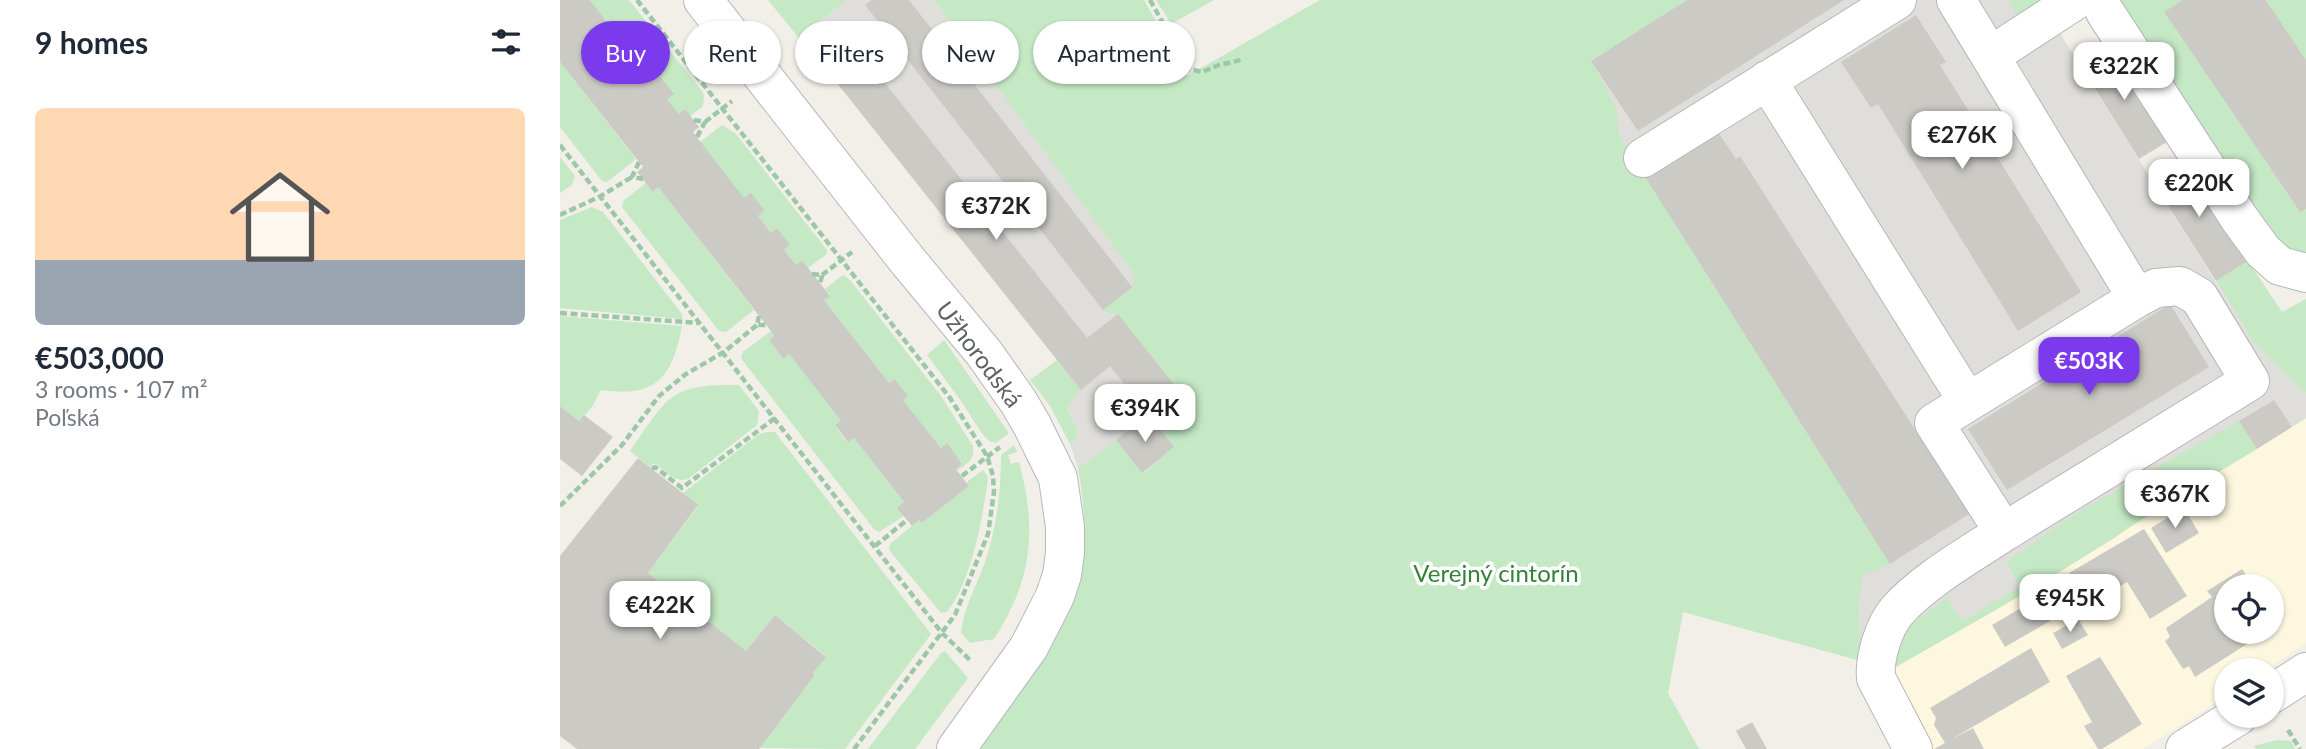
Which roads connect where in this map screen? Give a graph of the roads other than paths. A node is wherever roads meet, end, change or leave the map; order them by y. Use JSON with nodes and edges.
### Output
{"nodes":[{"id":1,"x":703,"y":0,"type":"edge"},
{"id":2,"x":1897,"y":0,"type":"edge"},
{"id":3,"x":1956,"y":0,"type":"edge"},
{"id":4,"x":2091,"y":6,"type":"edge"},
{"id":5,"x":1990,"y":56,"type":"junction"},
{"id":6,"x":1767,"y":80,"type":"junction"},
{"id":7,"x":1643,"y":158,"type":"dead end"},
{"id":8,"x":2306,"y":273,"type":"edge"},
{"id":9,"x":2137,"y":298,"type":"junction"},
{"id":10,"x":1968,"y":402,"type":"junction"},
{"id":11,"x":2004,"y":532,"type":"junction"},
{"id":12,"x":2306,"y":672,"type":"edge"},
{"id":13,"x":2284,"y":686,"type":"edge"},
{"id":14,"x":2219,"y":728,"type":"edge"},
{"id":15,"x":956,"y":749,"type":"edge"},
{"id":16,"x":1913,"y":749,"type":"edge"},
{"id":17,"x":2185,"y":749,"type":"edge"}],
"edges":[{"from":1,"to":15,"type":"street","name":"Užhorodská"},
{"from":2,"to":6,"type":"street"},
{"from":3,"to":5,"type":"street"},
{"from":4,"to":5,"type":"street"},
{"from":4,"to":8,"type":"street"},
{"from":5,"to":9,"type":"street"},
{"from":6,"to":7,"type":"street"},
{"from":6,"to":10,"type":"street"},
{"from":9,"to":10,"type":"street"},
{"from":9,"to":11,"type":"street"},
{"from":10,"to":11,"type":"street"},
{"from":11,"to":16,"type":"street"},
{"from":12,"to":13,"type":"street"},
{"from":14,"to":17,"type":"street"}]}
